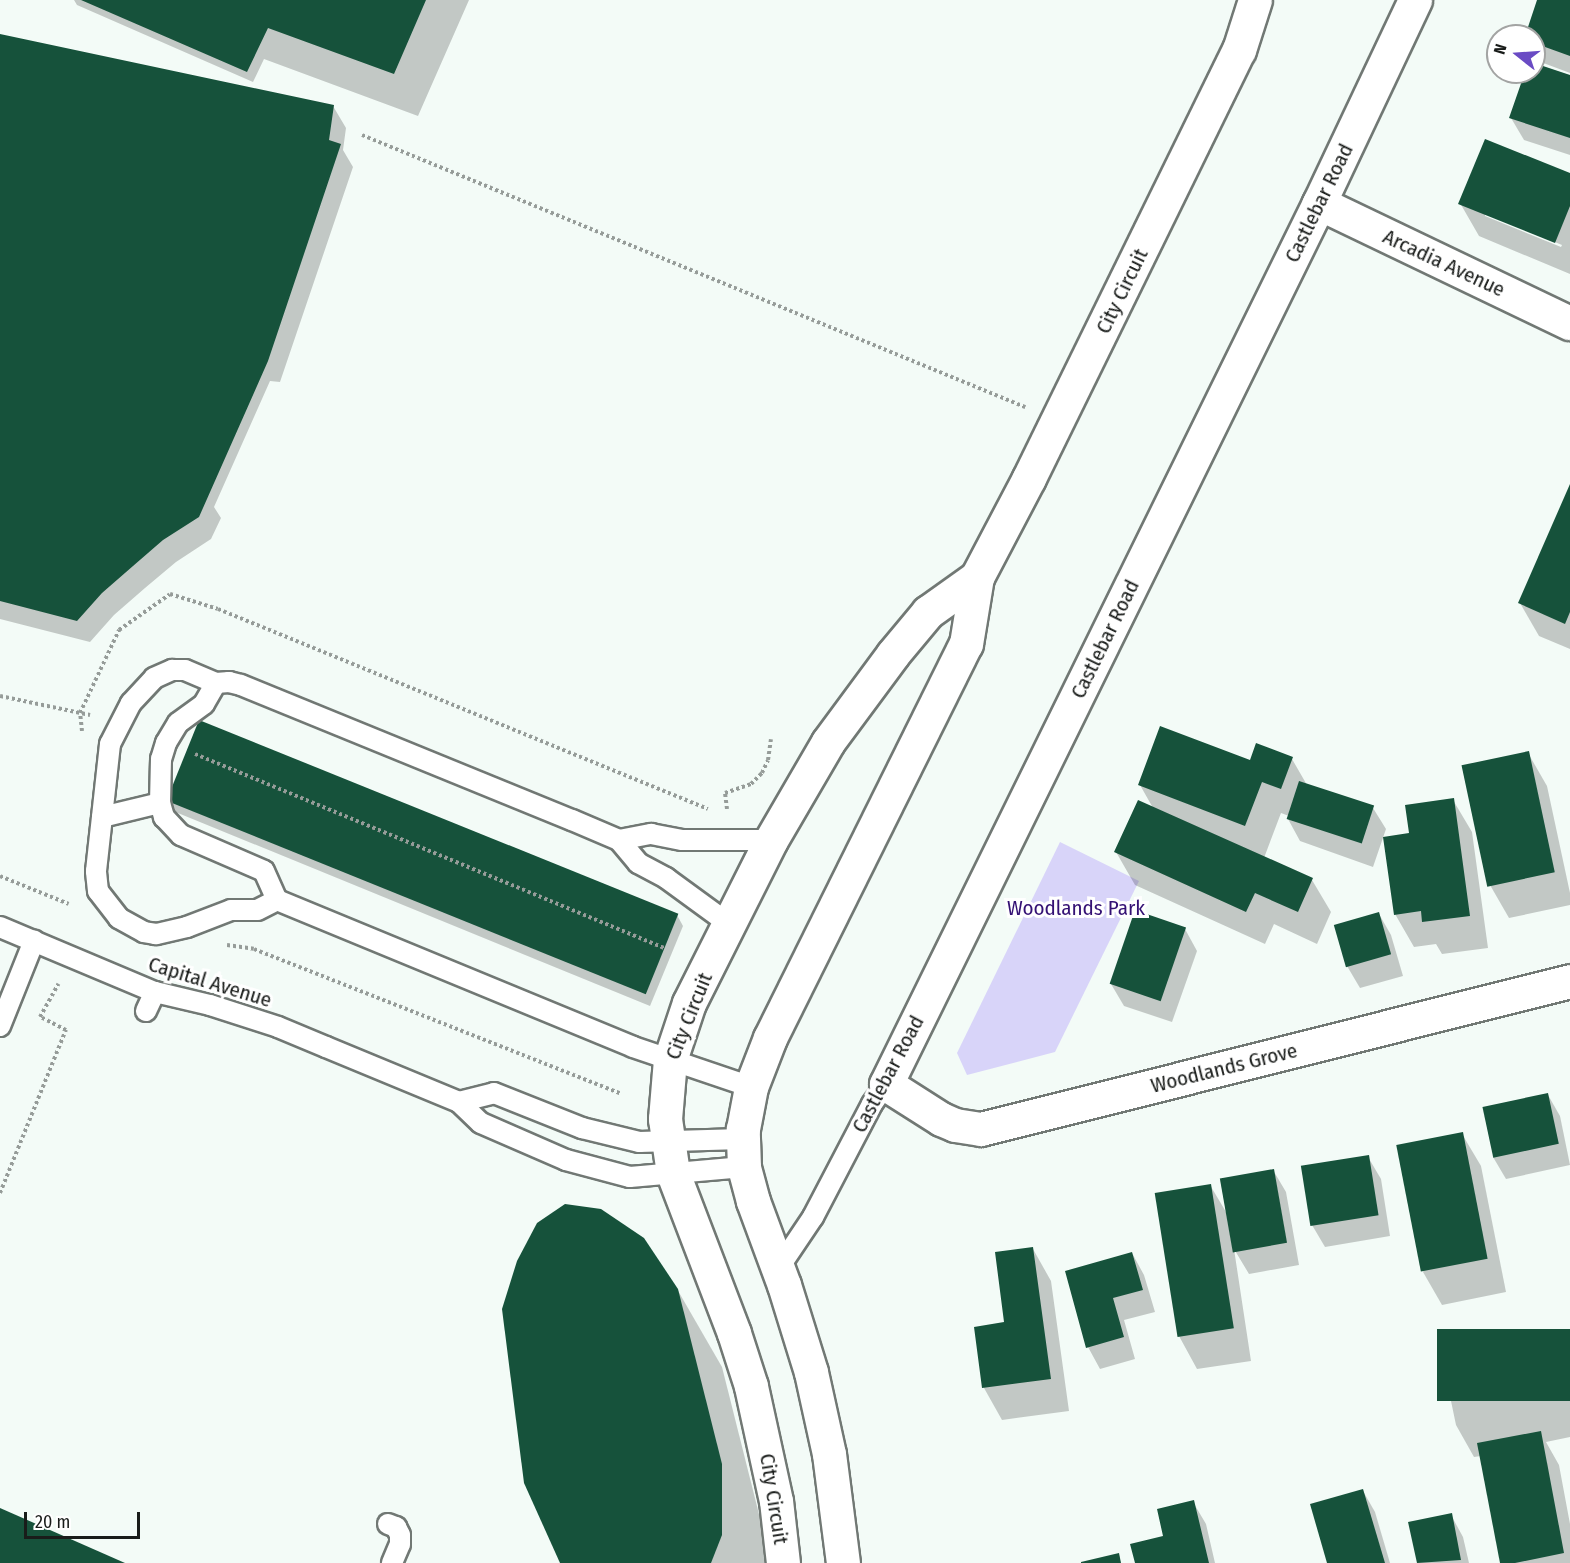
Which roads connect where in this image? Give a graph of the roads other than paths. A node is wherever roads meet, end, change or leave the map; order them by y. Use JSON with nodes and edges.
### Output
{"nodes":[{"id":1,"x":1255,"y":0,"type":"edge"},
{"id":2,"x":1415,"y":0,"type":"edge"},
{"id":3,"x":1319,"y":203,"type":"junction"},
{"id":4,"x":1570,"y":323,"type":"edge"},
{"id":5,"x":977,"y":577,"type":"junction"},
{"id":6,"x":216,"y":683,"type":"junction"},
{"id":7,"x":160,"y":803,"type":"junction"},
{"id":8,"x":102,"y":817,"type":"junction"},
{"id":9,"x":619,"y":840,"type":"junction"},
{"id":10,"x":771,"y":840,"type":"junction"},
{"id":11,"x":277,"y":900,"type":"junction"},
{"id":12,"x":729,"y":924,"type":"junction"},
{"id":13,"x":0,"y":927,"type":"edge"},
{"id":14,"x":34,"y":941,"type":"junction"},
{"id":15,"x":1570,"y":981,"type":"edge"},
{"id":16,"x":155,"y":992,"type":"junction"},
{"id":17,"x":146,"y":1011,"type":"dead end"},
{"id":18,"x":0,"y":1026,"type":"edge"},
{"id":19,"x":670,"y":1060,"type":"junction"},
{"id":20,"x":886,"y":1084,"type":"junction"},
{"id":21,"x":751,"y":1088,"type":"junction"},
{"id":22,"x":459,"y":1102,"type":"junction"},
{"id":23,"x":743,"y":1153,"type":"junction"},
{"id":24,"x":670,"y":1158,"type":"junction"},
{"id":25,"x":778,"y":1269,"type":"junction"},
{"id":26,"x":388,"y":1524,"type":"dead end"},
{"id":27,"x":392,"y":1563,"type":"edge"},
{"id":28,"x":783,"y":1563,"type":"edge"},
{"id":29,"x":843,"y":1563,"type":"edge"}],
"edges":[{"from":1,"to":5,"type":"street","name":"City Circuit"},
{"from":2,"to":3,"type":"street","name":"Castlebar Road"},
{"from":3,"to":4,"type":"street","name":"Arcadia Avenue"},
{"from":3,"to":20,"type":"street","name":"Castlebar Road"},
{"from":5,"to":10,"type":"street","name":"City Circuit"},
{"from":5,"to":21,"type":"street","name":"City Circuit"},
{"from":6,"to":7,"type":"lane"},
{"from":6,"to":8,"type":"lane"},
{"from":6,"to":9,"type":"lane"},
{"from":7,"to":8,"type":"lane"},
{"from":7,"to":11,"type":"lane"},
{"from":8,"to":11,"type":"lane"},
{"from":9,"to":10,"type":"lane"},
{"from":9,"to":12,"type":"lane"},
{"from":10,"to":12,"type":"street","name":"City Circuit"},
{"from":11,"to":19,"type":"lane"},
{"from":12,"to":19,"type":"street","name":"City Circuit"},
{"from":13,"to":14,"type":"lane","name":"Capital Avenue"},
{"from":14,"to":16,"type":"lane","name":"Capital Avenue"},
{"from":14,"to":18,"type":"lane"},
{"from":15,"to":20,"type":"street","name":"Woodlands Grove"},
{"from":16,"to":17,"type":"lane"},
{"from":16,"to":22,"type":"lane","name":"Capital Avenue"},
{"from":19,"to":21,"type":"lane"},
{"from":19,"to":24,"type":"street","name":"City Circuit"},
{"from":20,"to":25,"type":"lane","name":"Castlebar Road"},
{"from":21,"to":23,"type":"street","name":"City Circuit"},
{"from":22,"to":24,"type":"lane","name":"Capital Avenue"},
{"from":22,"to":24,"type":"lane","name":"Capital Avenue"},
{"from":23,"to":24,"type":"lane","name":"Capital Avenue"},
{"from":23,"to":24,"type":"lane","name":"Capital Avenue"},
{"from":23,"to":25,"type":"street","name":"City Circuit"},
{"from":24,"to":28,"type":"street","name":"City Circuit"},
{"from":25,"to":29,"type":"street","name":"City Circuit"},
{"from":26,"to":27,"type":"lane"}]}
